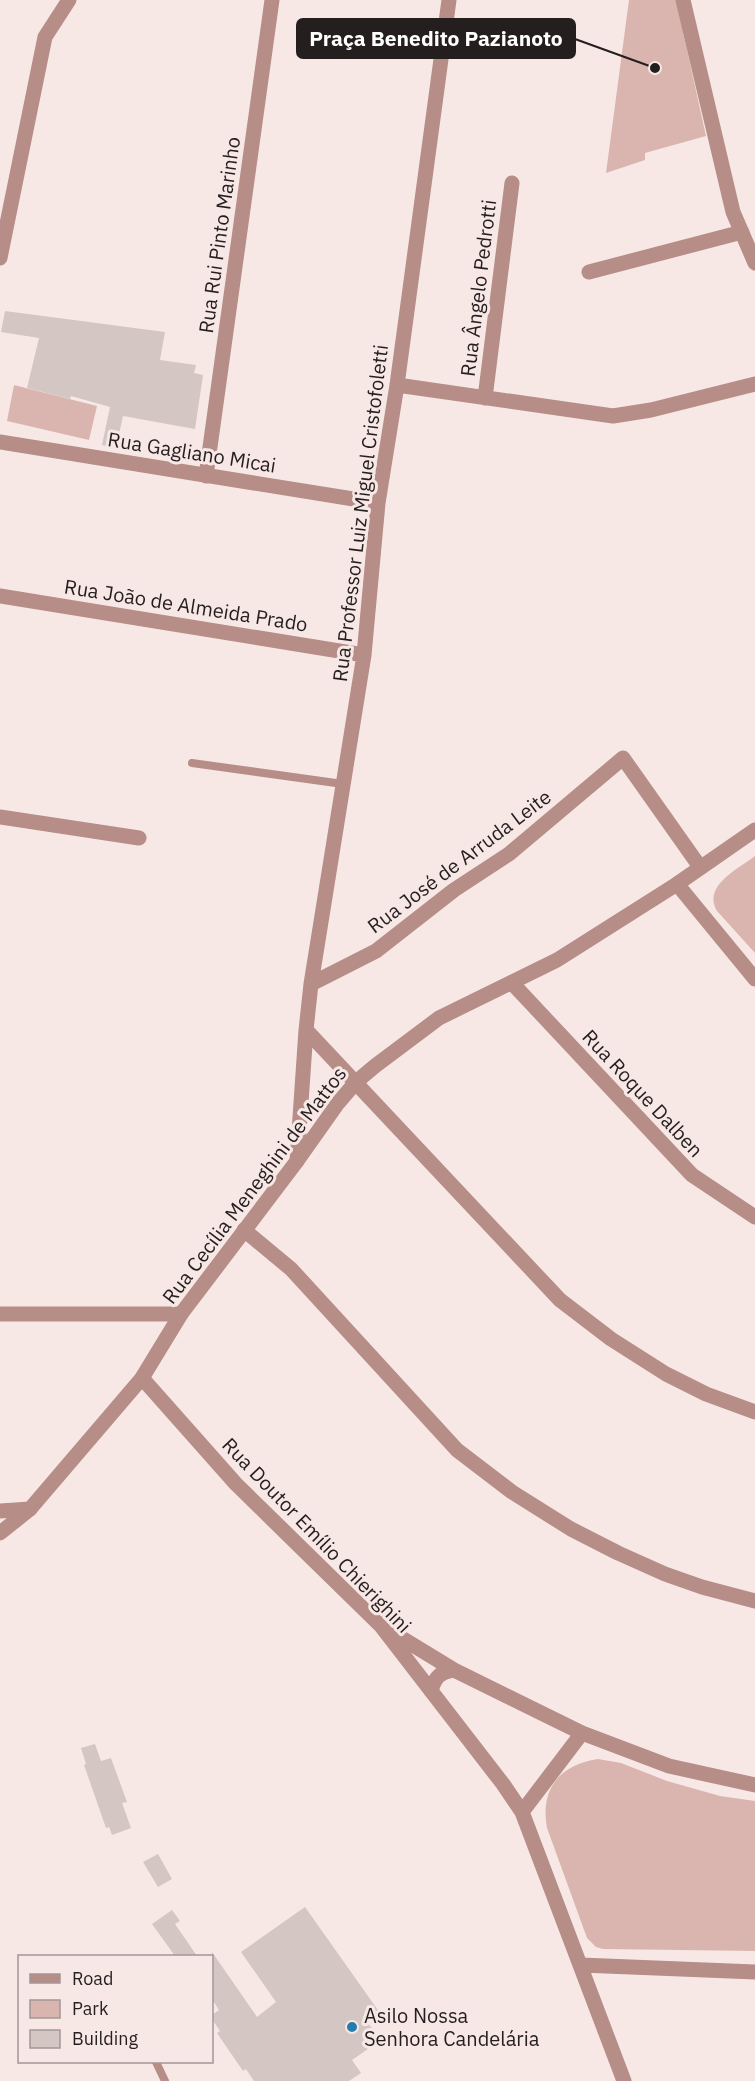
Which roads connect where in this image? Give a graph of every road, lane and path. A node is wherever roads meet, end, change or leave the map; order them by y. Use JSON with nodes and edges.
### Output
{"nodes":[{"id":1,"x":69,"y":0,"type":"edge"},
{"id":2,"x":272,"y":0,"type":"edge"},
{"id":3,"x":449,"y":0,"type":"edge"},
{"id":4,"x":683,"y":0,"type":"edge"},
{"id":5,"x":512,"y":183,"type":"dead end"},
{"id":6,"x":742,"y":232,"type":"junction"},
{"id":7,"x":0,"y":258,"type":"edge"},
{"id":8,"x":755,"y":263,"type":"edge"},
{"id":9,"x":589,"y":272,"type":"dead end"},
{"id":10,"x":755,"y":384,"type":"edge"},
{"id":11,"x":397,"y":385,"type":"junction"},
{"id":12,"x":485,"y":398,"type":"junction"},
{"id":13,"x":0,"y":442,"type":"edge"},
{"id":14,"x":206,"y":476,"type":"junction"},
{"id":15,"x":378,"y":503,"type":"junction"},
{"id":16,"x":0,"y":596,"type":"edge"},
{"id":17,"x":364,"y":655,"type":"junction"},
{"id":18,"x":192,"y":763,"type":"dead end"},
{"id":19,"x":343,"y":784,"type":"junction"},
{"id":20,"x":0,"y":817,"type":"edge"},
{"id":21,"x":755,"y":830,"type":"edge"},
{"id":22,"x":139,"y":838,"type":"dead end"},
{"id":23,"x":700,"y":867,"type":"junction"},
{"id":24,"x":677,"y":884,"type":"junction"},
{"id":25,"x":755,"y":979,"type":"edge"},
{"id":26,"x":512,"y":983,"type":"junction"},
{"id":27,"x":311,"y":984,"type":"junction"},
{"id":28,"x":306,"y":1030,"type":"junction"},
{"id":29,"x":356,"y":1082,"type":"junction"},
{"id":30,"x":297,"y":1161,"type":"junction"},
{"id":31,"x":755,"y":1217,"type":"edge"},
{"id":32,"x":244,"y":1230,"type":"junction"},
{"id":33,"x":0,"y":1314,"type":"edge"},
{"id":34,"x":181,"y":1314,"type":"junction"},
{"id":35,"x":141,"y":1377,"type":"junction"},
{"id":36,"x":755,"y":1412,"type":"edge"},
{"id":37,"x":30,"y":1509,"type":"junction"},
{"id":38,"x":0,"y":1510,"type":"edge"},
{"id":39,"x":0,"y":1533,"type":"edge"},
{"id":40,"x":755,"y":1601,"type":"edge"},
{"id":41,"x":381,"y":1626,"type":"junction"},
{"id":42,"x":454,"y":1670,"type":"junction"},
{"id":43,"x":431,"y":1691,"type":"junction"},
{"id":44,"x":582,"y":1733,"type":"junction"},
{"id":45,"x":755,"y":1785,"type":"edge"},
{"id":46,"x":522,"y":1812,"type":"junction"},
{"id":47,"x":580,"y":1965,"type":"junction"},
{"id":48,"x":755,"y":1972,"type":"edge"},
{"id":49,"x":156,"y":2063,"type":"edge"},
{"id":50,"x":165,"y":2081,"type":"edge"},
{"id":51,"x":624,"y":2081,"type":"edge"}],
"edges":[{"from":1,"to":7,"type":"street"},
{"from":2,"to":14,"type":"street","name":"Rua Rui Pinto Marinho"},
{"from":3,"to":11,"type":"street","name":"Rua Professor Luiz Miguel Cristofoletti"},
{"from":4,"to":6,"type":"street"},
{"from":5,"to":12,"type":"street","name":"Rua Ângelo Pedrotti"},
{"from":6,"to":8,"type":"street"},
{"from":6,"to":9,"type":"street"},
{"from":10,"to":12,"type":"street"},
{"from":11,"to":12,"type":"street"},
{"from":11,"to":15,"type":"street","name":"Rua Professor Luiz Miguel Cristofoletti"},
{"from":13,"to":14,"type":"street","name":"Rua Gagliano Micai"},
{"from":14,"to":15,"type":"street","name":"Rua Gagliano Micai"},
{"from":15,"to":17,"type":"street","name":"Rua Professor Luiz Miguel Cristofoletti"},
{"from":16,"to":17,"type":"street","name":"Rua João de Almeida Prado"},
{"from":17,"to":19,"type":"street","name":"Rua Professor Luiz Miguel Cristofoletti"},
{"from":18,"to":19,"type":"lane"},
{"from":19,"to":27,"type":"street","name":"Rua Professor Luiz Miguel Cristofoletti"},
{"from":20,"to":22,"type":"street"},
{"from":21,"to":23,"type":"street","name":"Rua Cecília Meneghini de Mattos"},
{"from":23,"to":24,"type":"street","name":"Rua Cecília Meneghini de Mattos"},
{"from":23,"to":27,"type":"street","name":"Rua José de Arruda Leite"},
{"from":24,"to":25,"type":"street"},
{"from":24,"to":26,"type":"street","name":"Rua Cecília Meneghini de Mattos"},
{"from":26,"to":29,"type":"street","name":"Rua Cecília Meneghini de Mattos"},
{"from":26,"to":31,"type":"street","name":"Rua Roque Dalben"},
{"from":27,"to":28,"type":"street","name":"Rua Professor Luiz Miguel Cristofoletti"},
{"from":28,"to":29,"type":"street"},
{"from":28,"to":30,"type":"street","name":"Rua Professor Luiz Miguel Cristofoletti"},
{"from":29,"to":30,"type":"street","name":"Rua Cecília Meneghini de Mattos"},
{"from":29,"to":36,"type":"street"},
{"from":30,"to":32,"type":"street","name":"Rua Cecília Meneghini de Mattos"},
{"from":32,"to":34,"type":"street","name":"Rua Cecília Meneghini de Mattos"},
{"from":32,"to":40,"type":"street"},
{"from":33,"to":34,"type":"street"},
{"from":34,"to":35,"type":"street","name":"Rua Cecília Meneghini de Mattos"},
{"from":35,"to":37,"type":"street","name":"Rua Cecília Meneghini de Mattos"},
{"from":35,"to":41,"type":"street","name":"Rua Doutor Emílio Chierighini"},
{"from":37,"to":38,"type":"street"},
{"from":37,"to":39,"type":"street","name":"Rua Cecília Meneghini de Mattos"},
{"from":41,"to":42,"type":"street"},
{"from":41,"to":43,"type":"street","name":"Rua Doutor Emílio Chierighini"},
{"from":42,"to":43,"type":"street"},
{"from":42,"to":44,"type":"street"},
{"from":43,"to":46,"type":"street","name":"Rua Doutor Emílio Chierighini"},
{"from":44,"to":45,"type":"street"},
{"from":44,"to":46,"type":"street"},
{"from":46,"to":47,"type":"street","name":"Rua Doutor Emílio Chierighini"},
{"from":47,"to":48,"type":"street"},
{"from":47,"to":51,"type":"street","name":"Rua Doutor Emílio Chierighini"},
{"from":49,"to":50,"type":"lane"}]}
